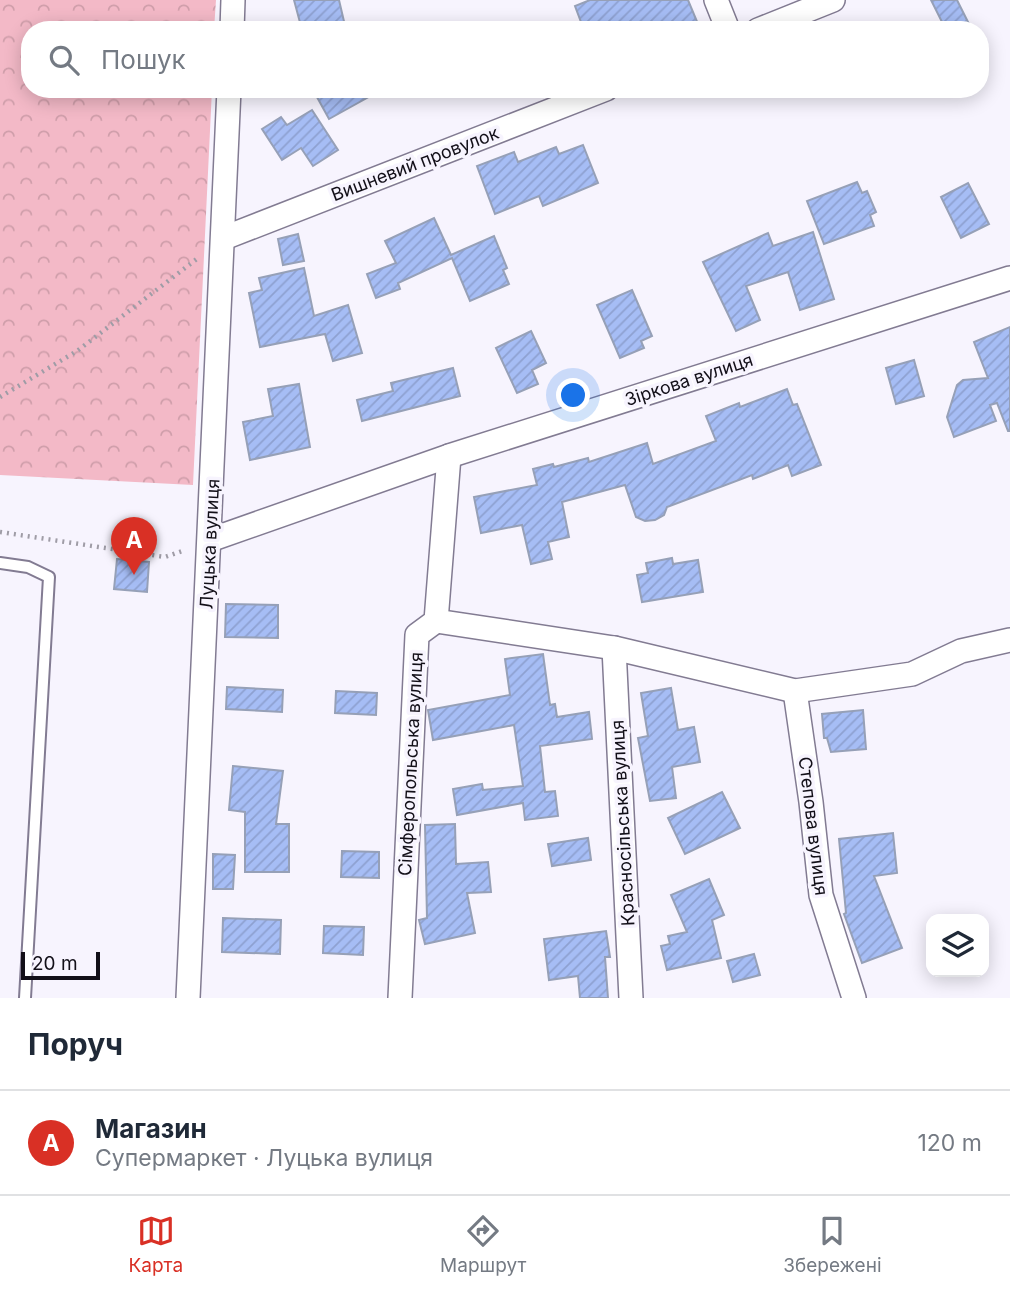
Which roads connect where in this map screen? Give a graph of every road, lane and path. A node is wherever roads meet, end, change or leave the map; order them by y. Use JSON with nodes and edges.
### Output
{"nodes":[{"id":1,"x":233,"y":0,"type":"edge"},
{"id":2,"x":716,"y":0,"type":"edge"},
{"id":3,"x":833,"y":0,"type":"edge"},
{"id":4,"x":232,"y":21,"type":"edge"},
{"id":5,"x":724,"y":21,"type":"edge"},
{"id":6,"x":780,"y":21,"type":"edge"},
{"id":7,"x":229,"y":98,"type":"edge"},
{"id":8,"x":583,"y":98,"type":"edge"},
{"id":9,"x":224,"y":238,"type":"junction"},
{"id":10,"x":1010,"y":278,"type":"edge"},
{"id":11,"x":0,"y":397,"type":"edge"},
{"id":12,"x":449,"y":456,"type":"junction"},
{"id":13,"x":0,"y":532,"type":"edge"},
{"id":14,"x":210,"y":540,"type":"junction"},
{"id":15,"x":0,"y":563,"type":"edge"},
{"id":16,"x":436,"y":621,"type":"junction"},
{"id":17,"x":1010,"y":640,"type":"edge"},
{"id":18,"x":614,"y":648,"type":"junction"},
{"id":19,"x":795,"y":691,"type":"junction"},
{"id":20,"x":25,"y":998,"type":"edge"},
{"id":21,"x":188,"y":998,"type":"edge"},
{"id":22,"x":400,"y":998,"type":"edge"},
{"id":23,"x":631,"y":998,"type":"edge"},
{"id":24,"x":854,"y":998,"type":"edge"}],
"edges":[{"from":1,"to":4,"type":"street"},
{"from":2,"to":5,"type":"street"},
{"from":3,"to":6,"type":"street"},
{"from":7,"to":9,"type":"street","name":"Луцька вулиця"},
{"from":8,"to":9,"type":"street","name":"Вишневий провулок"},
{"from":9,"to":11,"type":"path"},
{"from":9,"to":14,"type":"street","name":"Луцька вулиця"},
{"from":10,"to":12,"type":"street","name":"Зіркова вулиця"},
{"from":12,"to":14,"type":"street","name":"Зіркова вулиця"},
{"from":12,"to":16,"type":"street"},
{"from":13,"to":14,"type":"path"},
{"from":14,"to":21,"type":"street","name":"Луцька вулиця"},
{"from":15,"to":20,"type":"lane"},
{"from":16,"to":18,"type":"street"},
{"from":16,"to":22,"type":"street","name":"Сімферопольська вулиця"},
{"from":17,"to":19,"type":"street"},
{"from":18,"to":19,"type":"street"},
{"from":18,"to":23,"type":"street","name":"Красносільська вулиця"},
{"from":19,"to":24,"type":"street","name":"Степова вулиця"}]}
